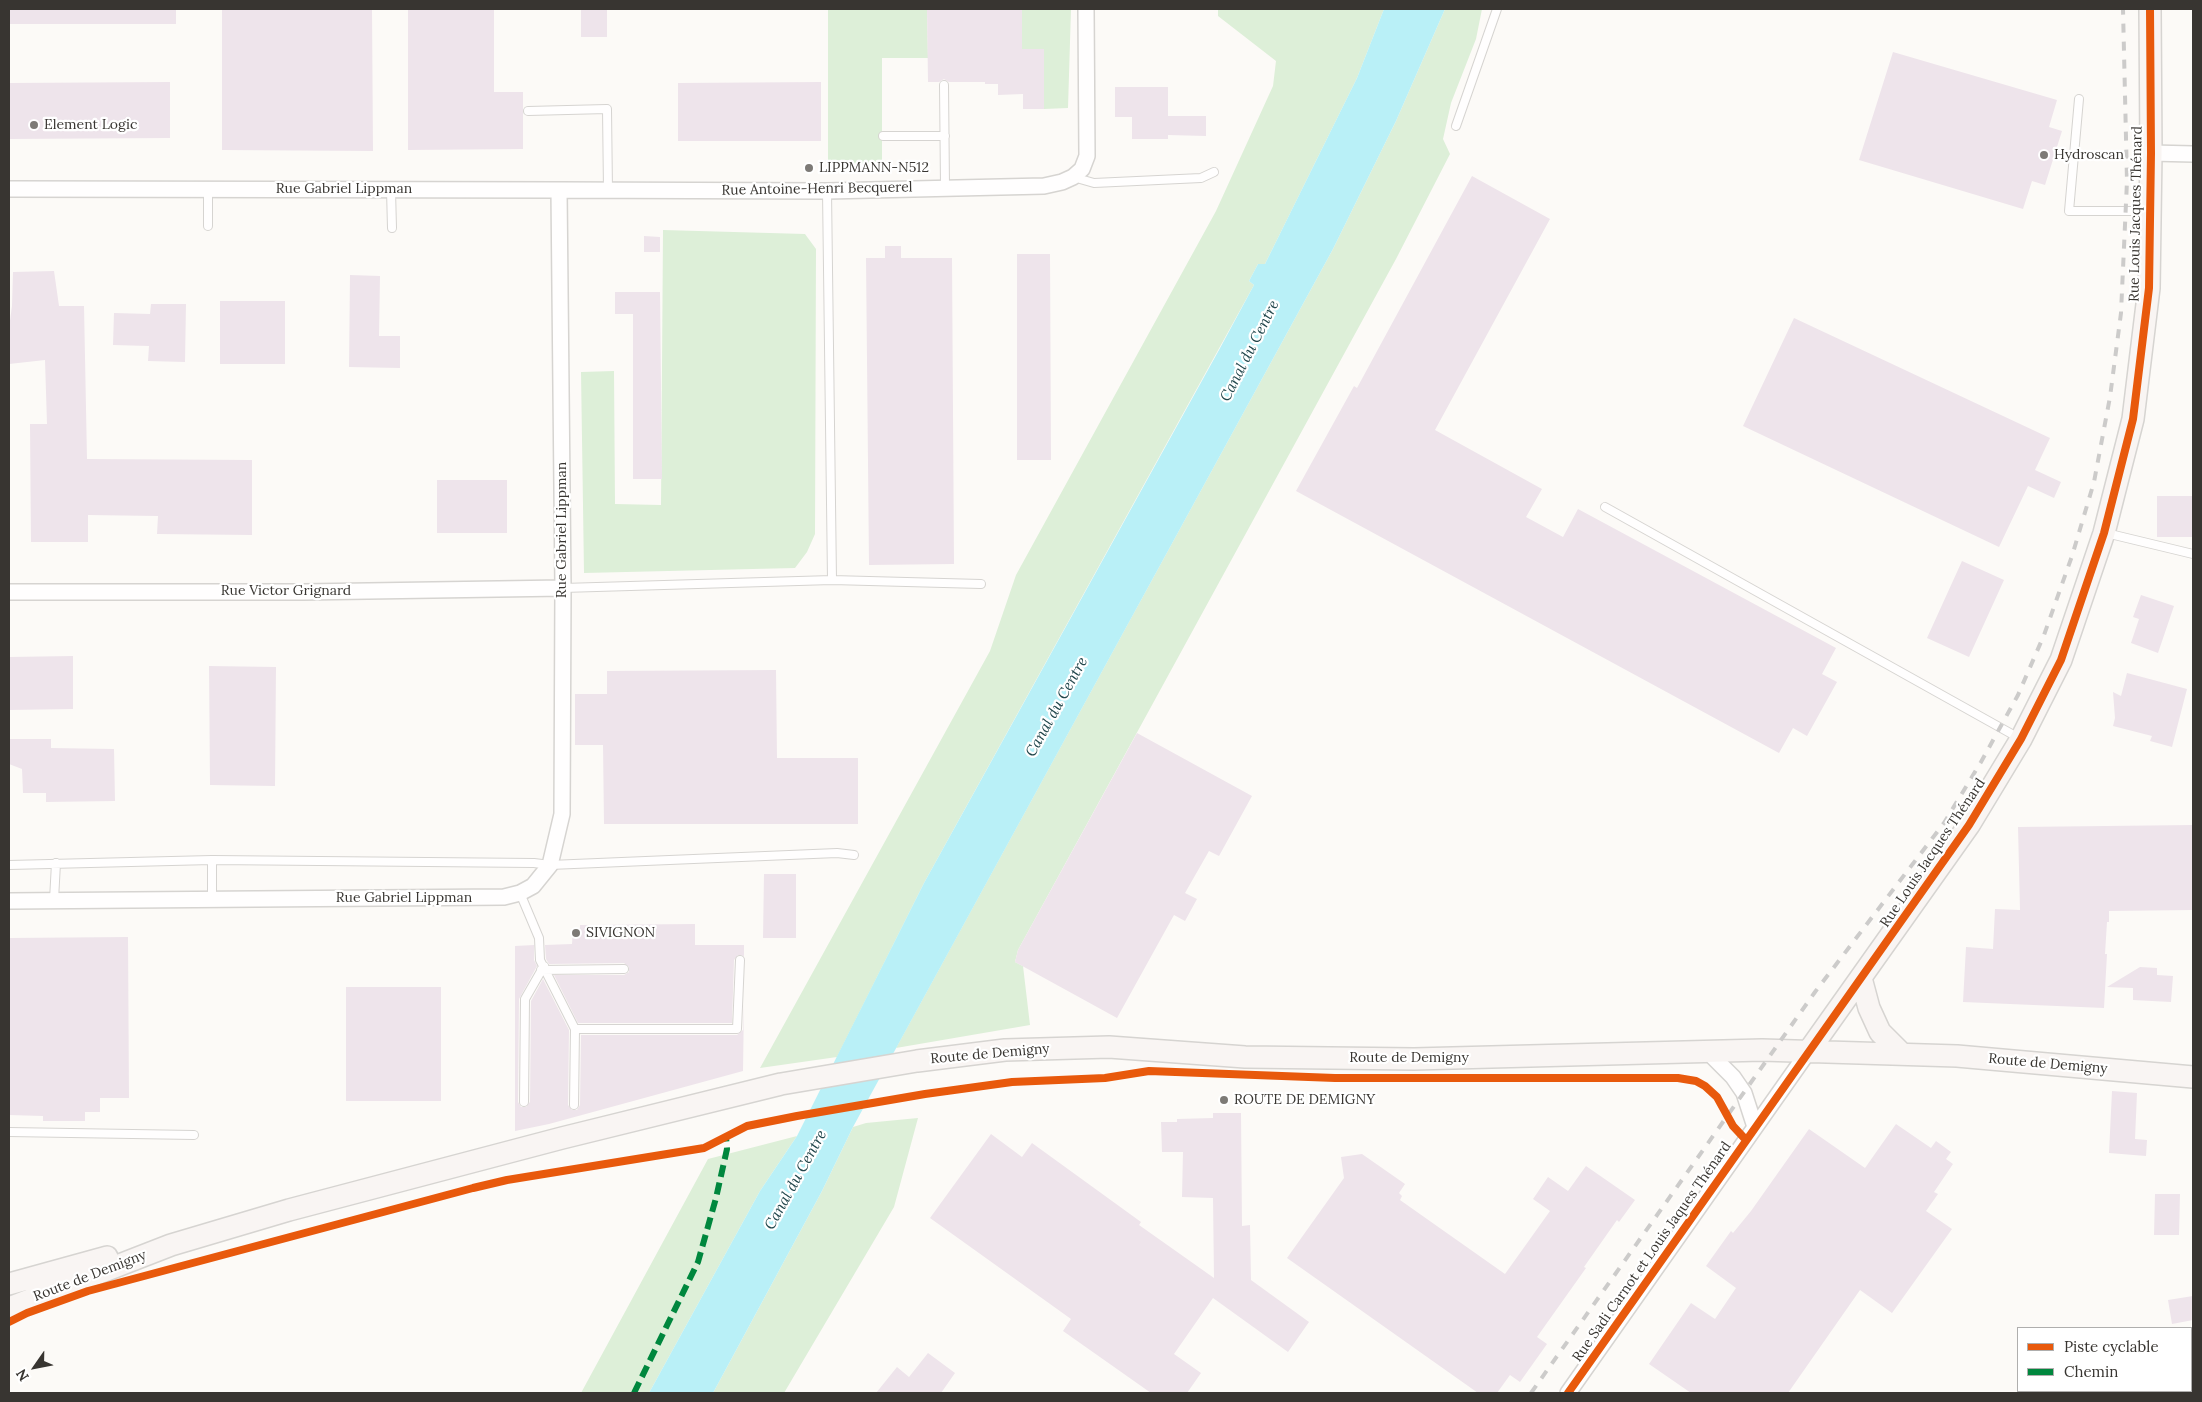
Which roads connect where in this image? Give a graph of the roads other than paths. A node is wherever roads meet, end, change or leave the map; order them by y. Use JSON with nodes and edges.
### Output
{"nodes":[{"id":1,"x":1086,"y":9,"type":"edge"},
{"id":2,"x":1497,"y":9,"type":"edge"},
{"id":3,"x":2150,"y":9,"type":"edge"},
{"id":4,"x":944,"y":85,"type":"dead end"},
{"id":5,"x":2079,"y":99,"type":"dead end"},
{"id":6,"x":528,"y":110,"type":"dead end"},
{"id":7,"x":1456,"y":126,"type":"dead end"},
{"id":8,"x":882,"y":136,"type":"dead end"},
{"id":9,"x":945,"y":136,"type":"junction"},
{"id":10,"x":2151,"y":153,"type":"junction"},
{"id":11,"x":2193,"y":154,"type":"edge"},
{"id":12,"x":1214,"y":172,"type":"dead end"},
{"id":13,"x":1073,"y":177,"type":"junction"},
{"id":14,"x":945,"y":187,"type":"junction"},
{"id":15,"x":9,"y":189,"type":"edge"},
{"id":16,"x":208,"y":189,"type":"junction"},
{"id":17,"x":391,"y":190,"type":"junction"},
{"id":18,"x":559,"y":190,"type":"junction"},
{"id":19,"x":608,"y":190,"type":"junction"},
{"id":20,"x":827,"y":191,"type":"junction"},
{"id":21,"x":2150,"y":210,"type":"junction"},
{"id":22,"x":208,"y":226,"type":"dead end"},
{"id":23,"x":392,"y":228,"type":"dead end"},
{"id":24,"x":1605,"y":507,"type":"dead end"},
{"id":25,"x":2104,"y":533,"type":"junction"},
{"id":26,"x":2193,"y":554,"type":"edge"},
{"id":27,"x":832,"y":580,"type":"junction"},
{"id":28,"x":981,"y":584,"type":"dead end"},
{"id":29,"x":563,"y":588,"type":"junction"},
{"id":30,"x":9,"y":592,"type":"edge"},
{"id":31,"x":2021,"y":739,"type":"junction"},
{"id":32,"x":854,"y":855,"type":"dead end"},
{"id":33,"x":212,"y":860,"type":"junction"},
{"id":34,"x":56,"y":862,"type":"junction"},
{"id":35,"x":9,"y":865,"type":"edge"},
{"id":36,"x":550,"y":865,"type":"junction"},
{"id":37,"x":520,"y":893,"type":"junction"},
{"id":38,"x":212,"y":899,"type":"junction"},
{"id":39,"x":54,"y":900,"type":"junction"},
{"id":40,"x":9,"y":901,"type":"edge"},
{"id":41,"x":740,"y":960,"type":"dead end"},
{"id":42,"x":543,"y":969,"type":"junction"},
{"id":43,"x":624,"y":969,"type":"dead end"},
{"id":44,"x":1861,"y":978,"type":"junction"},
{"id":45,"x":575,"y":1029,"type":"junction"},
{"id":46,"x":1707,"y":1051,"type":"junction"},
{"id":47,"x":1808,"y":1052,"type":"junction"},
{"id":48,"x":1902,"y":1054,"type":"junction"},
{"id":49,"x":2193,"y":1077,"type":"edge"},
{"id":50,"x":524,"y":1102,"type":"dead end"},
{"id":51,"x":574,"y":1105,"type":"dead end"},
{"id":52,"x":1755,"y":1127,"type":"junction"},
{"id":53,"x":9,"y":1132,"type":"edge"},
{"id":54,"x":194,"y":1135,"type":"dead end"},
{"id":55,"x":171,"y":1245,"type":"junction"},
{"id":56,"x":9,"y":1284,"type":"edge"},
{"id":57,"x":9,"y":1308,"type":"edge"},
{"id":58,"x":1568,"y":1393,"type":"edge"}],
"edges":[{"from":1,"to":13,"type":"street"},
{"from":2,"to":7,"type":"lane"},
{"from":3,"to":10,"type":"main road","name":"Rue Louis Jacques Thénard"},
{"from":4,"to":9,"type":"lane"},
{"from":5,"to":21,"type":"lane"},
{"from":6,"to":19,"type":"lane"},
{"from":8,"to":9,"type":"lane"},
{"from":9,"to":14,"type":"lane"},
{"from":10,"to":11,"type":"street"},
{"from":10,"to":21,"type":"main road","name":"Rue Louis Jacques Thénard"},
{"from":12,"to":13,"type":"lane"},
{"from":13,"to":14,"type":"street","name":"Rue Antoine-Henri Becquerel"},
{"from":14,"to":20,"type":"street","name":"Rue Antoine-Henri Becquerel"},
{"from":15,"to":16,"type":"street","name":"Rue Gabriel Lippman"},
{"from":16,"to":17,"type":"street","name":"Rue Gabriel Lippman"},
{"from":16,"to":22,"type":"lane"},
{"from":17,"to":18,"type":"street","name":"Rue Gabriel Lippman"},
{"from":17,"to":23,"type":"lane"},
{"from":18,"to":19,"type":"street","name":"Rue Antoine-Henri Becquerel"},
{"from":18,"to":29,"type":"street","name":"Rue Gabriel Lippman"},
{"from":19,"to":20,"type":"street","name":"Rue Antoine-Henri Becquerel"},
{"from":20,"to":27,"type":"lane"},
{"from":21,"to":25,"type":"main road","name":"Rue Louis Jacques Thénard"},
{"from":24,"to":31,"type":"lane"},
{"from":25,"to":26,"type":"lane"},
{"from":25,"to":31,"type":"main road","name":"Rue Louis Jacques Thénard"},
{"from":27,"to":28,"type":"lane"},
{"from":27,"to":29,"type":"lane"},
{"from":29,"to":30,"type":"street","name":"Rue Victor Grignard"},
{"from":29,"to":36,"type":"street","name":"Rue Gabriel Lippman"},
{"from":31,"to":44,"type":"main road","name":"Rue Louis Jacques Thénard"},
{"from":32,"to":36,"type":"lane"},
{"from":33,"to":34,"type":"lane"},
{"from":33,"to":36,"type":"lane"},
{"from":33,"to":38,"type":"lane"},
{"from":34,"to":35,"type":"lane"},
{"from":34,"to":39,"type":"lane"},
{"from":36,"to":37,"type":"street","name":"Rue Gabriel Lippman"},
{"from":37,"to":38,"type":"street","name":"Rue Gabriel Lippman"},
{"from":37,"to":42,"type":"lane"},
{"from":38,"to":39,"type":"street","name":"Rue Gabriel Lippman"},
{"from":39,"to":40,"type":"street","name":"Rue Gabriel Lippman"},
{"from":41,"to":45,"type":"lane"},
{"from":42,"to":43,"type":"lane"},
{"from":42,"to":45,"type":"lane"},
{"from":42,"to":50,"type":"lane"},
{"from":44,"to":47,"type":"main road","name":"Rue Louis Jacques Thénard"},
{"from":44,"to":48,"type":"main road"},
{"from":45,"to":51,"type":"lane"},
{"from":46,"to":47,"type":"main road","name":"Route de Demigny"},
{"from":46,"to":52,"type":"street"},
{"from":46,"to":55,"type":"main road","name":"Route de Demigny"},
{"from":47,"to":48,"type":"main road","name":"Route de Demigny"},
{"from":47,"to":52,"type":"street","name":"Rue Sadi Carnot et Louis Jaques Thénard"},
{"from":48,"to":49,"type":"main road","name":"Route de Demigny"},
{"from":52,"to":58,"type":"street","name":"Rue Sadi Carnot et Louis Jaques Thénard"},
{"from":53,"to":54,"type":"lane"},
{"from":55,"to":56,"type":"main road","name":"Route de Demigny"},
{"from":55,"to":57,"type":"main road","name":"Route de Demigny"}]}
